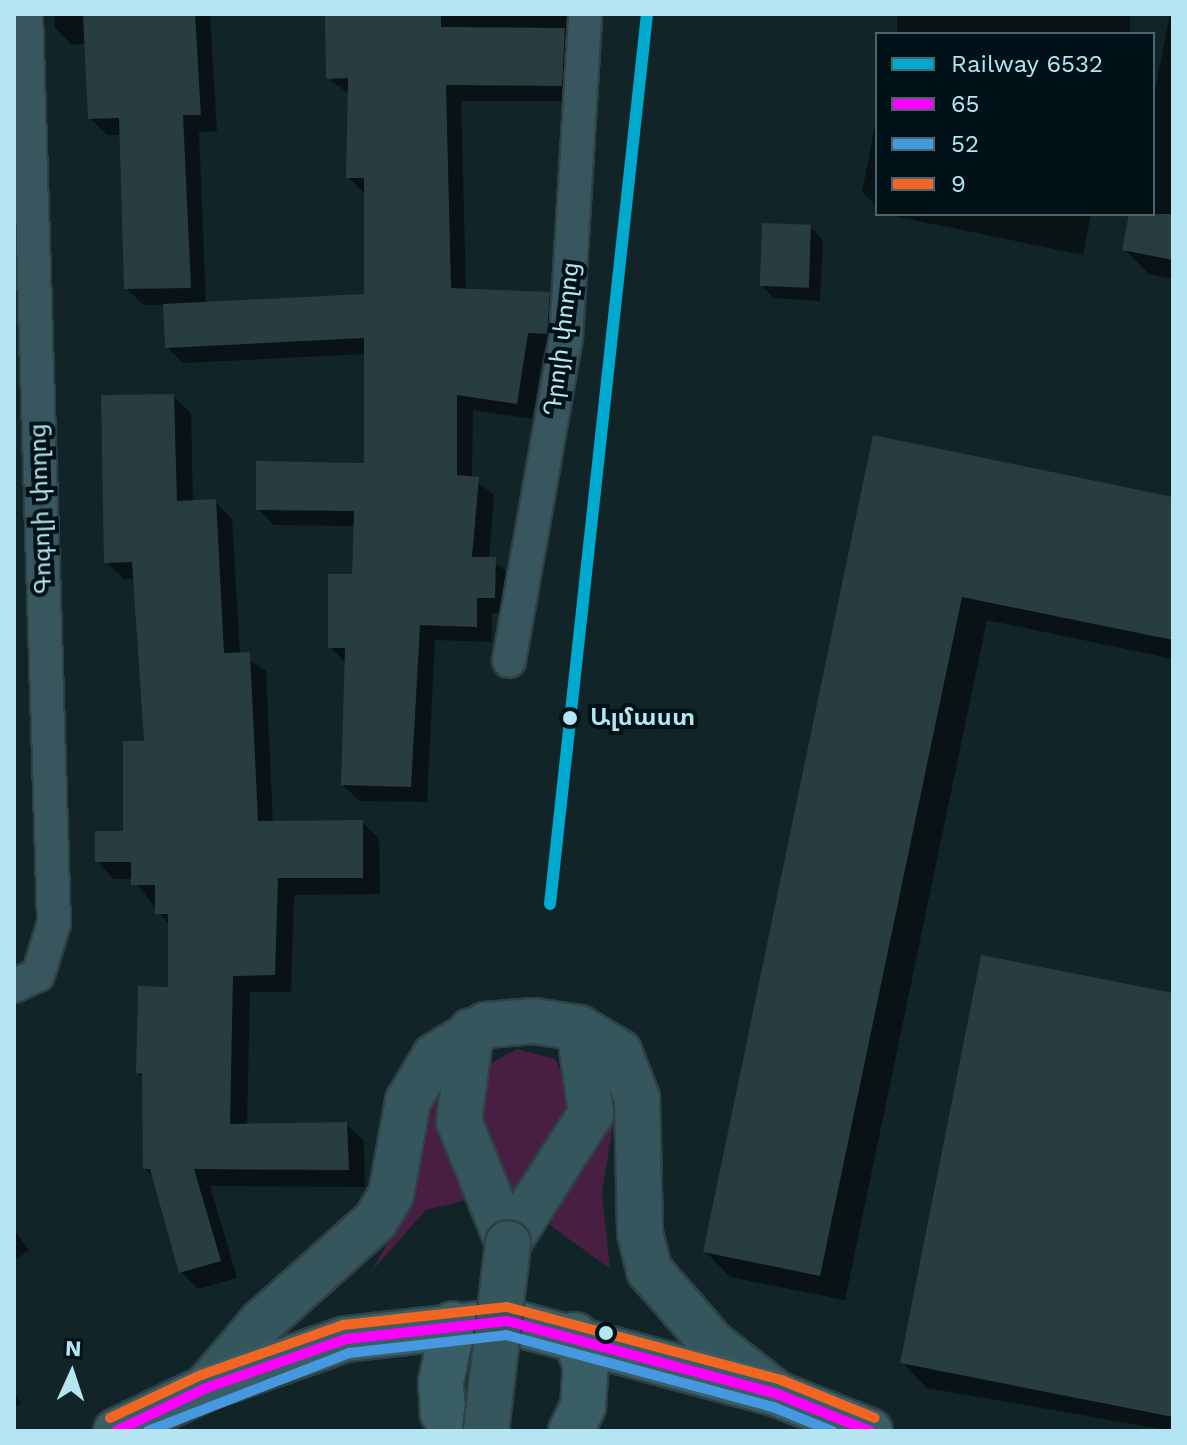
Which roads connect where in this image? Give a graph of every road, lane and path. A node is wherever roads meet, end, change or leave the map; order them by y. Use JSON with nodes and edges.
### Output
{"nodes":[{"id":1,"x":26,"y":14,"type":"edge"},
{"id":2,"x":585,"y":14,"type":"edge"},
{"id":3,"x":509,"y":661,"type":"dead end"},
{"id":4,"x":14,"y":986,"type":"edge"},
{"id":5,"x":579,"y":1028,"type":"junction"},
{"id":6,"x":471,"y":1031,"type":"junction"},
{"id":7,"x":508,"y":1243,"type":"junction"},
{"id":8,"x":453,"y":1324,"type":"junction"},
{"id":9,"x":575,"y":1335,"type":"junction"},
{"id":10,"x":206,"y":1388,"type":"junction"},
{"id":11,"x":777,"y":1394,"type":"junction"},
{"id":12,"x":116,"y":1431,"type":"edge"},
{"id":13,"x":452,"y":1431,"type":"edge"},
{"id":14,"x":486,"y":1431,"type":"edge"},
{"id":15,"x":571,"y":1431,"type":"edge"},
{"id":16,"x":870,"y":1431,"type":"edge"}],
"edges":[{"from":1,"to":4,"type":"street","name":"Գոգոլի փողոց"},
{"from":2,"to":3,"type":"street","name":"Դրոյի փողոց"},
{"from":5,"to":6,"type":"street"},
{"from":5,"to":7,"type":"street"},
{"from":5,"to":11,"type":"street"},
{"from":6,"to":7,"type":"street"},
{"from":6,"to":10,"type":"street"},
{"from":7,"to":14,"type":"street","bridge":true},
{"from":8,"to":9,"type":"main road"},
{"from":8,"to":10,"type":"main road"},
{"from":8,"to":13,"type":"main road"},
{"from":9,"to":11,"type":"main road"},
{"from":9,"to":15,"type":"main road"},
{"from":10,"to":12,"type":"main road"},
{"from":11,"to":16,"type":"main road"}]}
